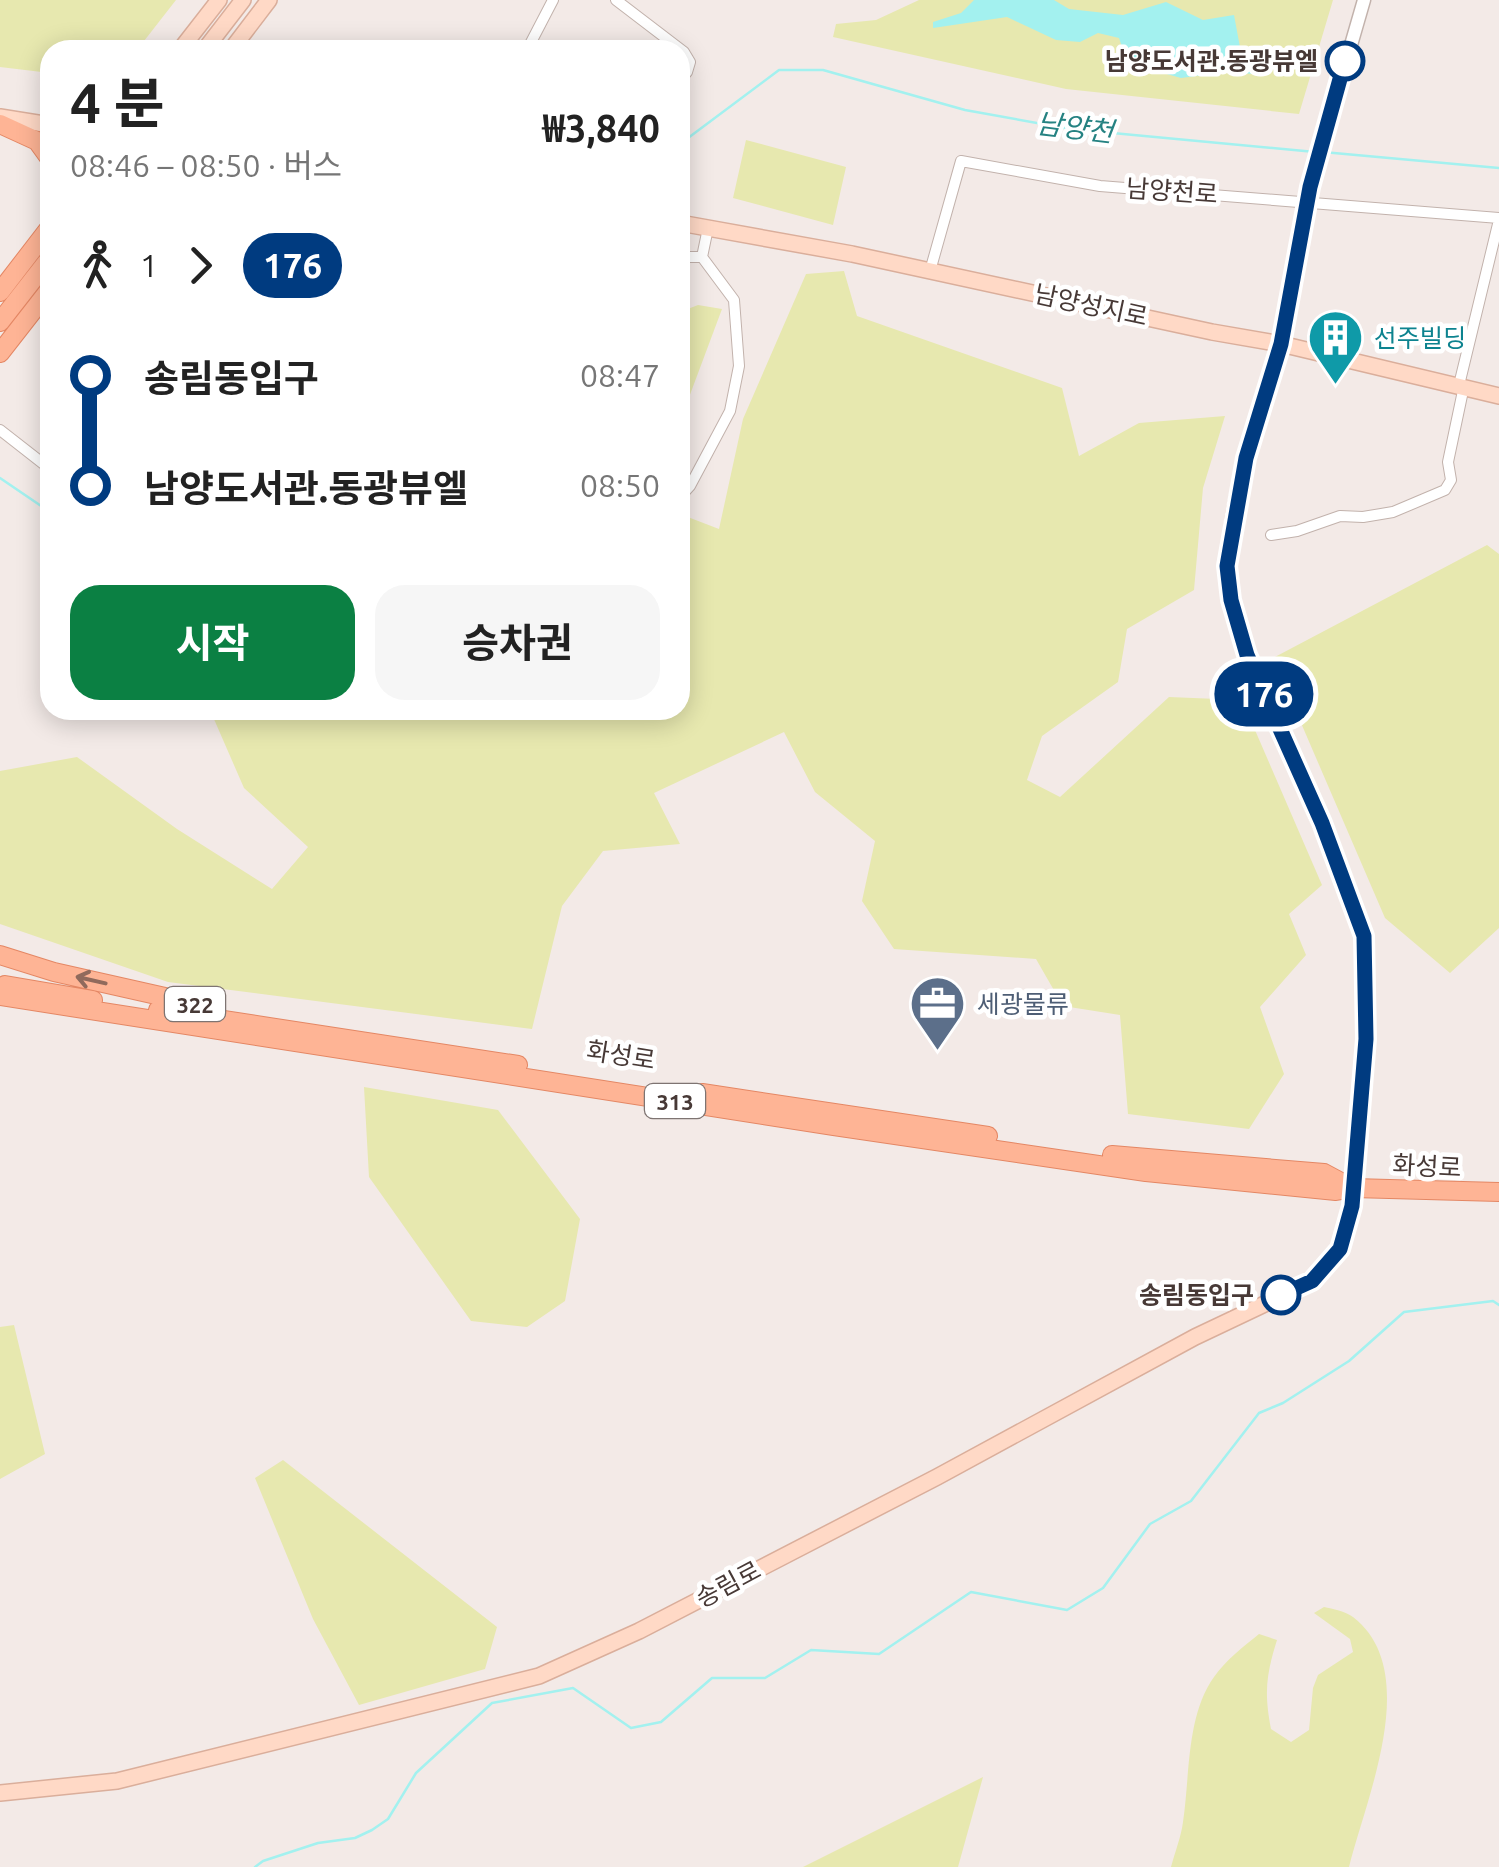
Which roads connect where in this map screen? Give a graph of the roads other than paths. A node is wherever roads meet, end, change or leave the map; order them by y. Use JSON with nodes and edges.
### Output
{"nodes":[{"id":1,"x":219,"y":0,"type":"edge"},
{"id":2,"x":243,"y":0,"type":"edge"},
{"id":3,"x":269,"y":0,"type":"edge"},
{"id":4,"x":553,"y":0,"type":"edge"},
{"id":5,"x":616,"y":0,"type":"edge"},
{"id":6,"x":1364,"y":0,"type":"edge"},
{"id":7,"x":188,"y":40,"type":"edge"},
{"id":8,"x":212,"y":40,"type":"edge"},
{"id":9,"x":239,"y":40,"type":"edge"},
{"id":10,"x":533,"y":40,"type":"edge"},
{"id":11,"x":668,"y":40,"type":"edge"},
{"id":12,"x":0,"y":120,"type":"edge"},
{"id":13,"x":40,"y":124,"type":"edge"},
{"id":14,"x":40,"y":146,"type":"edge"},
{"id":15,"x":1307,"y":202,"type":"junction"},
{"id":16,"x":1499,"y":219,"type":"edge"},
{"id":17,"x":690,"y":225,"type":"edge"},
{"id":18,"x":708,"y":228,"type":"junction"},
{"id":19,"x":40,"y":239,"type":"edge"},
{"id":20,"x":690,"y":257,"type":"edge"},
{"id":21,"x":702,"y":257,"type":"junction"},
{"id":22,"x":930,"y":270,"type":"junction"},
{"id":23,"x":40,"y":271,"type":"edge"},
{"id":24,"x":0,"y":292,"type":"edge"},
{"id":25,"x":40,"y":302,"type":"edge"},
{"id":26,"x":0,"y":322,"type":"edge"},
{"id":27,"x":1281,"y":344,"type":"junction"},
{"id":28,"x":0,"y":353,"type":"edge"},
{"id":29,"x":1462,"y":386,"type":"junction"},
{"id":30,"x":1499,"y":396,"type":"edge"},
{"id":31,"x":0,"y":430,"type":"edge"},
{"id":32,"x":40,"y":461,"type":"edge"},
{"id":33,"x":690,"y":486,"type":"edge"},
{"id":34,"x":1270,"y":535,"type":"dead end"},
{"id":35,"x":0,"y":955,"type":"edge"},
{"id":36,"x":0,"y":984,"type":"edge"},
{"id":37,"x":0,"y":996,"type":"edge"},
{"id":38,"x":391,"y":1046,"type":"junction"},
{"id":39,"x":1352,"y":1188,"type":"junction"},
{"id":40,"x":1499,"y":1192,"type":"edge"},
{"id":41,"x":0,"y":1793,"type":"edge"}],
"edges":[{"from":1,"to":7,"type":"main road"},
{"from":2,"to":8,"type":"main road"},
{"from":3,"to":9,"type":"main road"},
{"from":4,"to":10,"type":"street"},
{"from":5,"to":11,"type":"street"},
{"from":6,"to":15,"type":"street"},
{"from":12,"to":13,"type":"main road"},
{"from":12,"to":14,"type":"main road"},
{"from":15,"to":16,"type":"street","name":"남양천로"},
{"from":15,"to":22,"type":"street","name":"남양천로"},
{"from":15,"to":27,"type":"street"},
{"from":16,"to":29,"type":"street"},
{"from":17,"to":18,"type":"main road","name":"남양성지로"},
{"from":18,"to":21,"type":"street"},
{"from":18,"to":22,"type":"main road","name":"남양성지로"},
{"from":19,"to":24,"type":"main road"},
{"from":20,"to":21,"type":"street"},
{"from":21,"to":33,"type":"street"},
{"from":22,"to":27,"type":"main road","name":"남양성지로"},
{"from":23,"to":26,"type":"main road"},
{"from":25,"to":28,"type":"main road"},
{"from":27,"to":29,"type":"main road","name":"남양성지로"},
{"from":27,"to":39,"type":"main road","name":"송림로"},
{"from":29,"to":30,"type":"main road","name":"남양성지로"},
{"from":29,"to":34,"type":"street"},
{"from":31,"to":32,"type":"street"},
{"from":38,"to":35,"type":"main road","number":"322","one_way":true},
{"from":36,"to":38,"type":"main road","name":"화성로","number":"313"},
{"from":37,"to":39,"type":"main road","name":"화성로","number":"313"},
{"from":38,"to":39,"type":"main road","name":"화성로","number":"313"},
{"from":39,"to":40,"type":"main road","name":"화성로"},
{"from":39,"to":41,"type":"main road","name":"송림로"}]}
